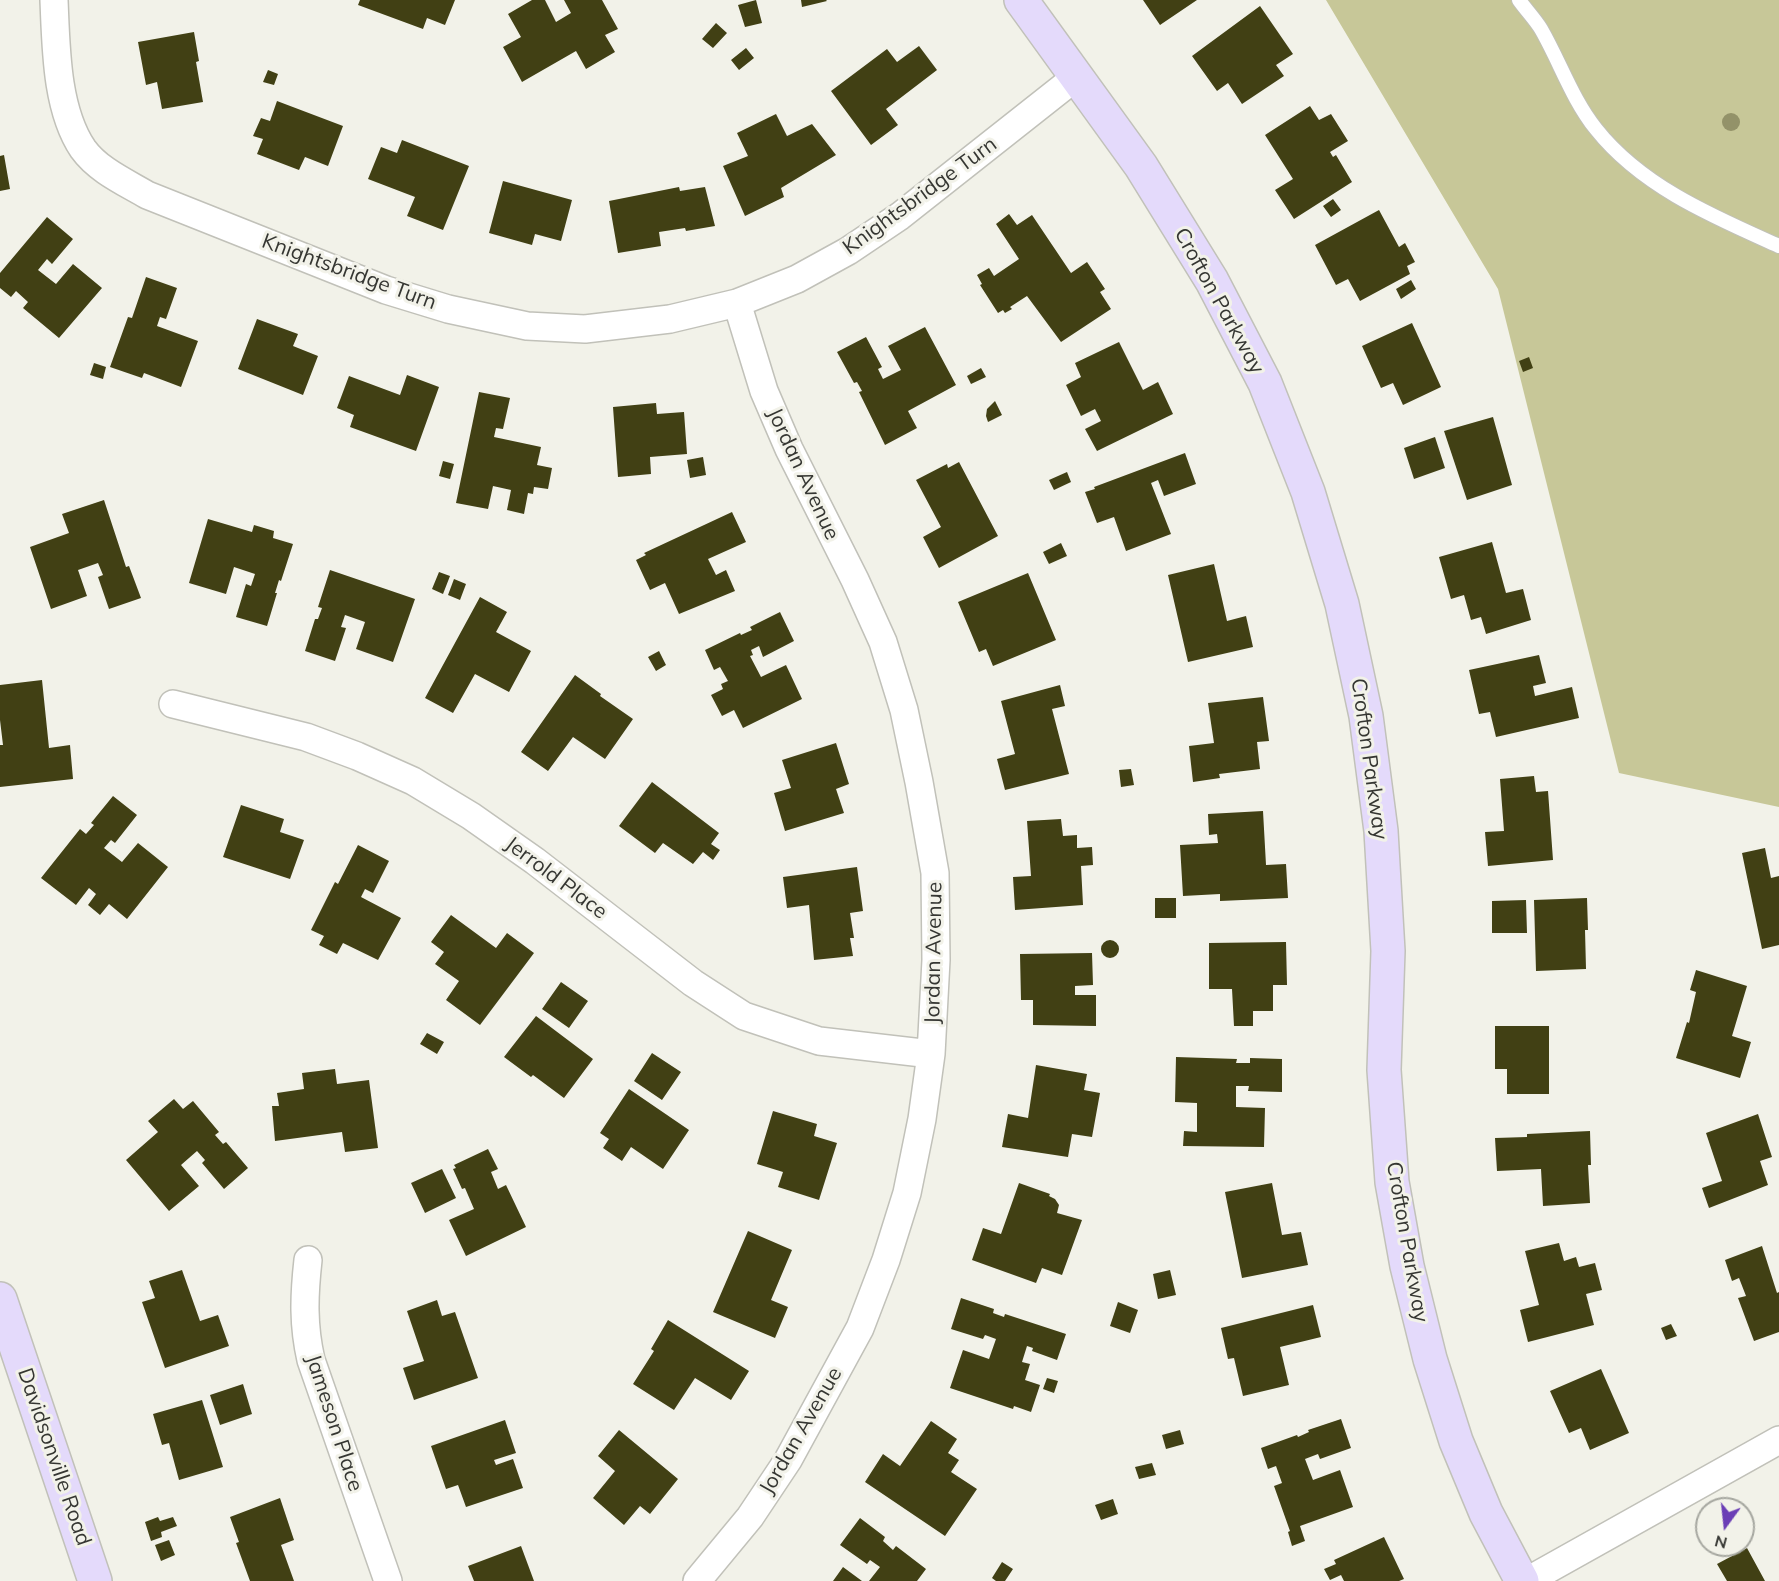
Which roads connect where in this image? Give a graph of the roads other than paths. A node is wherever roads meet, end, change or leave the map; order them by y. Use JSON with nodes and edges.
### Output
{"nodes":[{"id":1,"x":54,"y":0,"type":"edge"},
{"id":2,"x":1021,"y":0,"type":"edge"},
{"id":3,"x":1519,"y":0,"type":"edge"},
{"id":4,"x":1077,"y":77,"type":"junction"},
{"id":5,"x":1779,"y":246,"type":"edge"},
{"id":6,"x":736,"y":303,"type":"junction"},
{"id":7,"x":173,"y":704,"type":"dead end"},
{"id":8,"x":931,"y":1054,"type":"junction"},
{"id":9,"x":308,"y":1260,"type":"dead end"},
{"id":10,"x":0,"y":1299,"type":"edge"},
{"id":11,"x":1779,"y":1440,"type":"edge"},
{"id":12,"x":96,"y":1581,"type":"edge"},
{"id":13,"x":388,"y":1581,"type":"edge"},
{"id":14,"x":697,"y":1581,"type":"edge"},
{"id":15,"x":1522,"y":1581,"type":"edge"},
{"id":16,"x":1527,"y":1581,"type":"edge"}],
"edges":[{"from":1,"to":6,"type":"street","name":"Knightsbridge Turn"},
{"from":2,"to":4,"type":"street","name":"Crofton Parkway"},
{"from":3,"to":5,"type":"lane"},
{"from":4,"to":6,"type":"street","name":"Knightsbridge Turn"},
{"from":4,"to":15,"type":"street","name":"Crofton Parkway"},
{"from":6,"to":8,"type":"street","name":"Jordan Avenue"},
{"from":7,"to":8,"type":"street","name":"Jerrold Place"},
{"from":8,"to":14,"type":"street","name":"Jordan Avenue"},
{"from":9,"to":13,"type":"street","name":"Jameson Place"},
{"from":10,"to":12,"type":"street","name":"Davidsonville Road"},
{"from":11,"to":16,"type":"street"}]}
